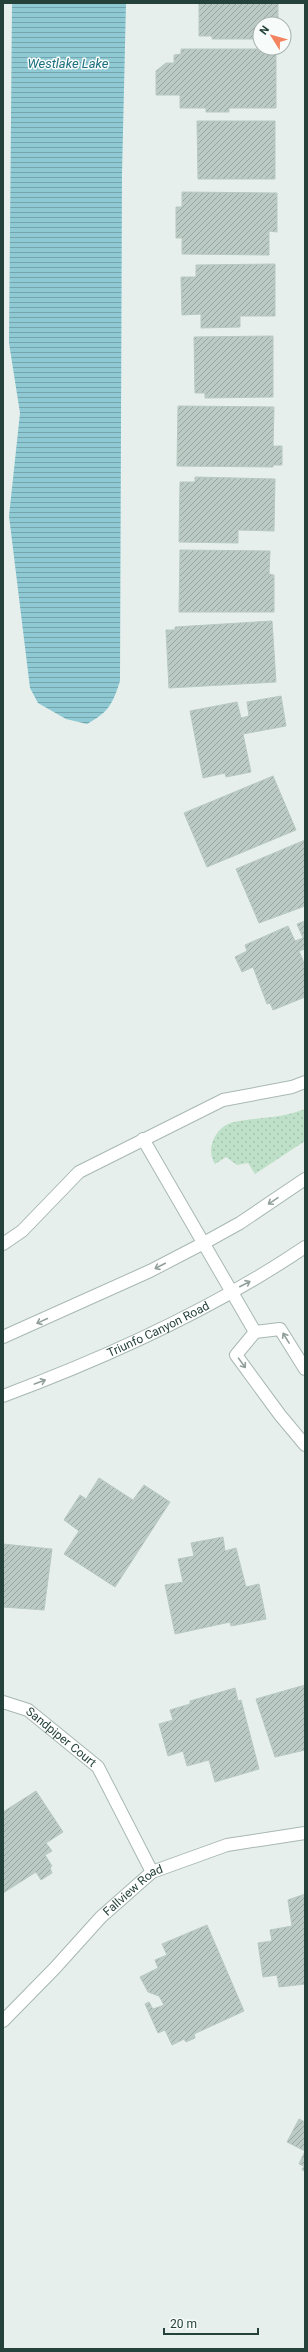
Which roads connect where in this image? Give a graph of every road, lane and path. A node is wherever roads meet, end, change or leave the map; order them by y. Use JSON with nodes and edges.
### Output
{"nodes":[{"id":1,"x":305,"y":1082,"type":"edge"},
{"id":2,"x":142,"y":1139,"type":"junction"},
{"id":3,"x":305,"y":1179,"type":"edge"},
{"id":4,"x":3,"y":1244,"type":"edge"},
{"id":5,"x":202,"y":1244,"type":"junction"},
{"id":6,"x":305,"y":1247,"type":"edge"},
{"id":7,"x":231,"y":1292,"type":"junction"},
{"id":8,"x":255,"y":1332,"type":"junction"},
{"id":9,"x":3,"y":1337,"type":"edge"},
{"id":10,"x":305,"y":1369,"type":"edge"},
{"id":11,"x":3,"y":1396,"type":"edge"},
{"id":12,"x":305,"y":1445,"type":"edge"},
{"id":13,"x":3,"y":1702,"type":"edge"},
{"id":14,"x":305,"y":1833,"type":"edge"},
{"id":15,"x":152,"y":1872,"type":"junction"},
{"id":16,"x":3,"y":2021,"type":"edge"}],
"edges":[{"from":1,"to":2,"type":"street"},
{"from":2,"to":4,"type":"street"},
{"from":2,"to":5,"type":"street"},
{"from":3,"to":5,"type":"street","one_way":true},
{"from":5,"to":7,"type":"street"},
{"from":5,"to":9,"type":"street","one_way":true},
{"from":7,"to":6,"type":"street","name":"Triunfo Canyon Road","one_way":true},
{"from":7,"to":8,"type":"street"},
{"from":11,"to":7,"type":"street","name":"Triunfo Canyon Road","one_way":true},
{"from":10,"to":8,"type":"street","one_way":true},
{"from":8,"to":12,"type":"street","one_way":true},
{"from":13,"to":15,"type":"street","name":"Sandpiper Court"},
{"from":14,"to":15,"type":"street","name":"Fallview Road"},
{"from":15,"to":16,"type":"street","name":"Fallview Road"}]}
